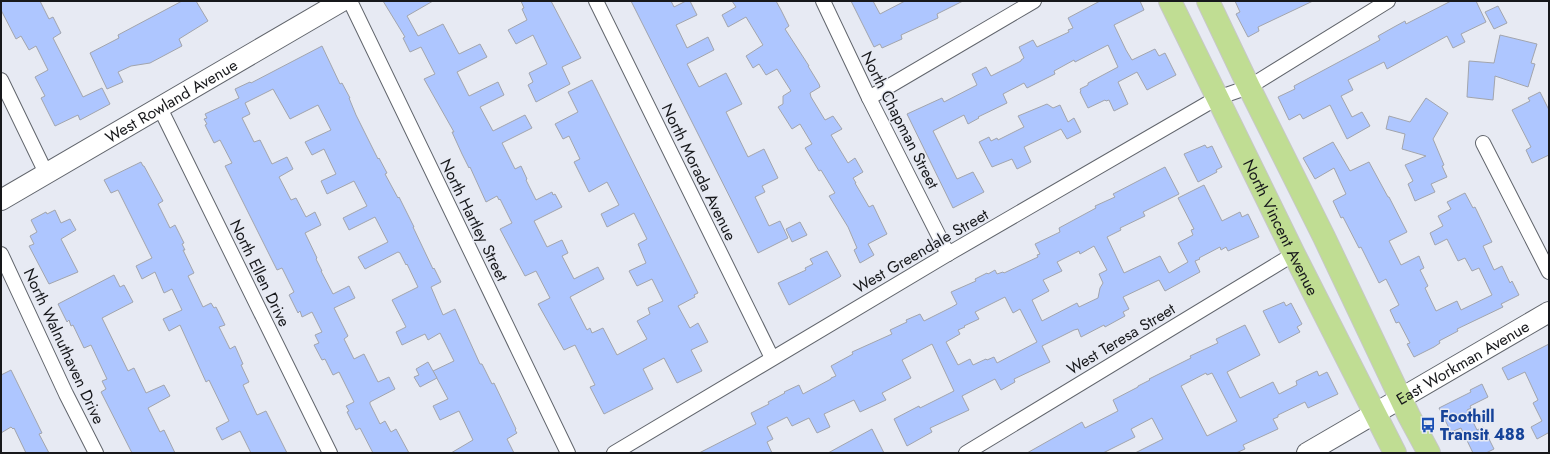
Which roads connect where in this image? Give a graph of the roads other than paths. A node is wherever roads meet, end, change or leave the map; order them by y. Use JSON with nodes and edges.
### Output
{"nodes":[{"id":1,"x":342,"y":1,"type":"edge"},
{"id":2,"x":350,"y":1,"type":"edge"},
{"id":3,"x":596,"y":1,"type":"edge"},
{"id":4,"x":823,"y":1,"type":"edge"},
{"id":5,"x":1034,"y":1,"type":"edge"},
{"id":6,"x":1170,"y":1,"type":"edge"},
{"id":7,"x":1208,"y":1,"type":"edge"},
{"id":8,"x":1388,"y":1,"type":"edge"},
{"id":9,"x":1,"y":80,"type":"edge"},
{"id":10,"x":1249,"y":87,"type":"junction"},
{"id":11,"x":869,"y":98,"type":"junction"},
{"id":12,"x":1217,"y":98,"type":"junction"},
{"id":13,"x":160,"y":108,"type":"junction"},
{"id":14,"x":1483,"y":143,"type":"dead end"},
{"id":15,"x":46,"y":173,"type":"junction"},
{"id":16,"x":1,"y":200,"type":"edge"},
{"id":17,"x":1,"y":254,"type":"edge"},
{"id":18,"x":948,"y":254,"type":"junction"},
{"id":19,"x":1294,"y":254,"type":"junction"},
{"id":20,"x":1549,"y":272,"type":"edge"},
{"id":21,"x":1549,"y":312,"type":"edge"},
{"id":22,"x":772,"y":358,"type":"junction"},
{"id":23,"x":1400,"y":398,"type":"junction"},
{"id":24,"x":1375,"y":412,"type":"junction"},
{"id":25,"x":96,"y":453,"type":"edge"},
{"id":26,"x":330,"y":453,"type":"edge"},
{"id":27,"x":568,"y":453,"type":"edge"},
{"id":28,"x":614,"y":453,"type":"edge"},
{"id":29,"x":966,"y":453,"type":"edge"},
{"id":30,"x":1306,"y":453,"type":"edge"},
{"id":31,"x":1395,"y":453,"type":"edge"},
{"id":32,"x":1428,"y":453,"type":"edge"}],
"edges":[{"from":1,"to":13,"type":"street","name":"West Rowland Avenue"},
{"from":2,"to":27,"type":"street","name":"North Hartley Street"},
{"from":3,"to":22,"type":"street","name":"North Morada Avenue"},
{"from":4,"to":11,"type":"street","name":"North Chapman Street"},
{"from":5,"to":11,"type":"street"},
{"from":6,"to":12,"type":"main road","name":"North Vincent Avenue"},
{"from":7,"to":10,"type":"main road","name":"North Vincent Avenue"},
{"from":8,"to":10,"type":"street","name":"West Greendale Street"},
{"from":9,"to":15,"type":"street"},
{"from":10,"to":12,"type":"street","name":"West Greendale Street"},
{"from":10,"to":23,"type":"main road","name":"North Vincent Avenue"},
{"from":11,"to":18,"type":"street","name":"North Chapman Street"},
{"from":12,"to":18,"type":"street","name":"West Greendale Street"},
{"from":12,"to":19,"type":"main road","name":"North Vincent Avenue"},
{"from":13,"to":15,"type":"street","name":"West Rowland Avenue"},
{"from":13,"to":26,"type":"street","name":"North Ellen Drive"},
{"from":14,"to":20,"type":"street"},
{"from":15,"to":16,"type":"street","name":"West Rowland Avenue"},
{"from":17,"to":25,"type":"street","name":"North Walnuthaven Drive"},
{"from":18,"to":22,"type":"street","name":"West Greendale Street"},
{"from":19,"to":24,"type":"main road","name":"North Vincent Avenue"},
{"from":19,"to":29,"type":"street","name":"West Teresa Street"},
{"from":21,"to":23,"type":"street","name":"East Workman Avenue"},
{"from":22,"to":28,"type":"street","name":"West Greendale Street"},
{"from":23,"to":24,"type":"street","name":"East Workman Avenue"},
{"from":23,"to":32,"type":"main road","name":"North Vincent Avenue"},
{"from":24,"to":30,"type":"street","name":"East Workman Avenue"},
{"from":24,"to":31,"type":"main road","name":"North Vincent Avenue"}]}
